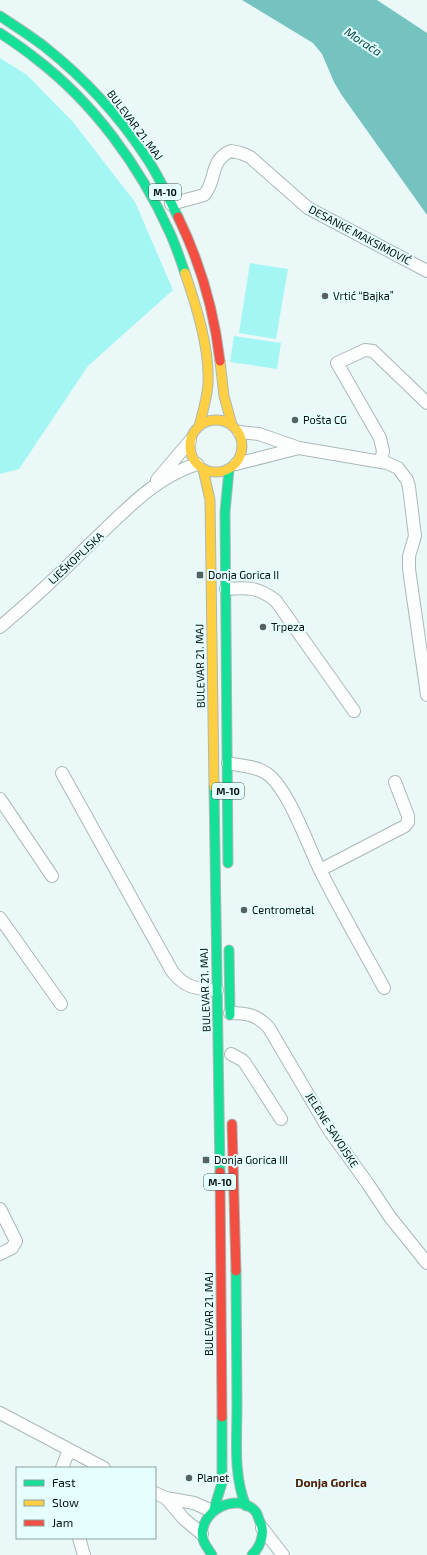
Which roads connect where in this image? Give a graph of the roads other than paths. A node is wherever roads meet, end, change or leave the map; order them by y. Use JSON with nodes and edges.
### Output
{"nodes":[{"id":1,"x":0,"y":16,"type":"edge"},
{"id":2,"x":0,"y":33,"type":"edge"},
{"id":3,"x":171,"y":204,"type":"junction"},
{"id":4,"x":427,"y":271,"type":"edge"},
{"id":5,"x":427,"y":403,"type":"edge"},
{"id":6,"x":199,"y":426,"type":"junction"},
{"id":7,"x":236,"y":428,"type":"junction"},
{"id":8,"x":190,"y":441,"type":"junction"},
{"id":9,"x":299,"y":448,"type":"junction"},
{"id":10,"x":381,"y":461,"type":"junction"},
{"id":11,"x":200,"y":467,"type":"junction"},
{"id":12,"x":232,"y":467,"type":"junction"},
{"id":13,"x":151,"y":488,"type":"junction"},
{"id":14,"x":226,"y":589,"type":"junction"},
{"id":15,"x":0,"y":627,"type":"edge"},
{"id":16,"x":427,"y":694,"type":"edge"},
{"id":17,"x":354,"y":712,"type":"dead end"},
{"id":18,"x":228,"y":763,"type":"junction"},
{"id":19,"x":62,"y":773,"type":"dead end"},
{"id":20,"x":395,"y":782,"type":"dead end"},
{"id":21,"x":0,"y":799,"type":"edge"},
{"id":22,"x":228,"y":870,"type":"dead end"},
{"id":23,"x":320,"y":870,"type":"junction"},
{"id":24,"x":52,"y":876,"type":"dead end"},
{"id":25,"x":0,"y":918,"type":"edge"},
{"id":26,"x":229,"y":937,"type":"dead end"},
{"id":27,"x":384,"y":988,"type":"dead end"},
{"id":28,"x":216,"y":990,"type":"junction"},
{"id":29,"x":61,"y":1004,"type":"dead end"},
{"id":30,"x":230,"y":1013,"type":"junction"},
{"id":31,"x":231,"y":1026,"type":"dead end"},
{"id":32,"x":231,"y":1056,"type":"dead end"},
{"id":33,"x":232,"y":1111,"type":"dead end"},
{"id":34,"x":281,"y":1119,"type":"dead end"},
{"id":35,"x":0,"y":1209,"type":"edge"},
{"id":36,"x":0,"y":1254,"type":"edge"},
{"id":37,"x":427,"y":1263,"type":"edge"},
{"id":38,"x":0,"y":1413,"type":"edge"},
{"id":39,"x":69,"y":1450,"type":"junction"},
{"id":40,"x":62,"y":1467,"type":"edge"},
{"id":41,"x":102,"y":1467,"type":"edge"},
{"id":42,"x":156,"y":1493,"type":"edge"},
{"id":43,"x":166,"y":1498,"type":"junction"},
{"id":44,"x":246,"y":1506,"type":"junction"},
{"id":45,"x":213,"y":1510,"type":"junction"},
{"id":46,"x":262,"y":1528,"type":"junction"},
{"id":47,"x":202,"y":1534,"type":"junction"},
{"id":48,"x":79,"y":1539,"type":"edge"},
{"id":49,"x":84,"y":1555,"type":"edge"},
{"id":50,"x":212,"y":1555,"type":"edge"},
{"id":51,"x":252,"y":1555,"type":"edge"},
{"id":52,"x":283,"y":1555,"type":"edge"}],
"edges":[{"from":1,"to":3,"type":"main road","name":"BULEVAR 21. MAJ","number":"M-10"},
{"from":2,"to":6,"type":"main road","number":"M-10"},
{"from":3,"to":4,"type":"street","name":"DESANKE MAKSIMOVIĆ"},
{"from":3,"to":7,"type":"main road","name":"BULEVAR 21. MAJ","number":"M-10"},
{"from":5,"to":10,"type":"street"},
{"from":6,"to":7,"type":"main road"},
{"from":6,"to":8,"type":"main road","number":"M-10"},
{"from":7,"to":9,"type":"street"},
{"from":7,"to":12,"type":"main road","name":"BULEVAR 21. MAJ","number":"M-10"},
{"from":8,"to":11,"type":"main road","name":"BULEVAR 21. MAJ","number":"M-10"},
{"from":8,"to":13,"type":"street","name":"LJEŠKOPLJSKA"},
{"from":9,"to":10,"type":"street"},
{"from":9,"to":12,"type":"street"},
{"from":10,"to":16,"type":"street"},
{"from":11,"to":12,"type":"main road"},
{"from":11,"to":13,"type":"street","name":"LJEŠKOPLJSKA"},
{"from":11,"to":28,"type":"main road","name":"BULEVAR 21. MAJ","number":"M-10"},
{"from":12,"to":14,"type":"main road","name":"BULEVAR 21. MAJ","number":"M-10"},
{"from":13,"to":15,"type":"street","name":"LJEŠKOPLJSKA"},
{"from":14,"to":17,"type":"street"},
{"from":14,"to":18,"type":"main road","name":"BULEVAR 21. MAJ","number":"M-10"},
{"from":18,"to":22,"type":"main road","name":"BULEVAR 21. MAJ","number":"M-10"},
{"from":18,"to":23,"type":"street"},
{"from":19,"to":28,"type":"street"},
{"from":20,"to":23,"type":"street"},
{"from":21,"to":24,"type":"street"},
{"from":23,"to":27,"type":"street"},
{"from":25,"to":29,"type":"street"},
{"from":26,"to":30,"type":"main road"},
{"from":28,"to":45,"type":"main road","name":"BULEVAR 21. MAJ","number":"M-10"},
{"from":30,"to":31,"type":"main road"},
{"from":30,"to":37,"type":"street","name":"JELENE SAVOJSKE"},
{"from":32,"to":34,"type":"street"},
{"from":33,"to":44,"type":"main road","number":"M-10"},
{"from":35,"to":36,"type":"street"},
{"from":38,"to":39,"type":"street"},
{"from":39,"to":40,"type":"street"},
{"from":39,"to":41,"type":"street"},
{"from":42,"to":43,"type":"street"},
{"from":43,"to":45,"type":"street"},
{"from":43,"to":47,"type":"street"},
{"from":44,"to":45,"type":"main road"},
{"from":44,"to":46,"type":"main road","number":"M-10"},
{"from":45,"to":47,"type":"main road","name":"BULEVAR 21. MAJ","number":"M-10"},
{"from":46,"to":51,"type":"main road"},
{"from":46,"to":52,"type":"street"},
{"from":47,"to":50,"type":"main road"},
{"from":48,"to":49,"type":"street"}]}
